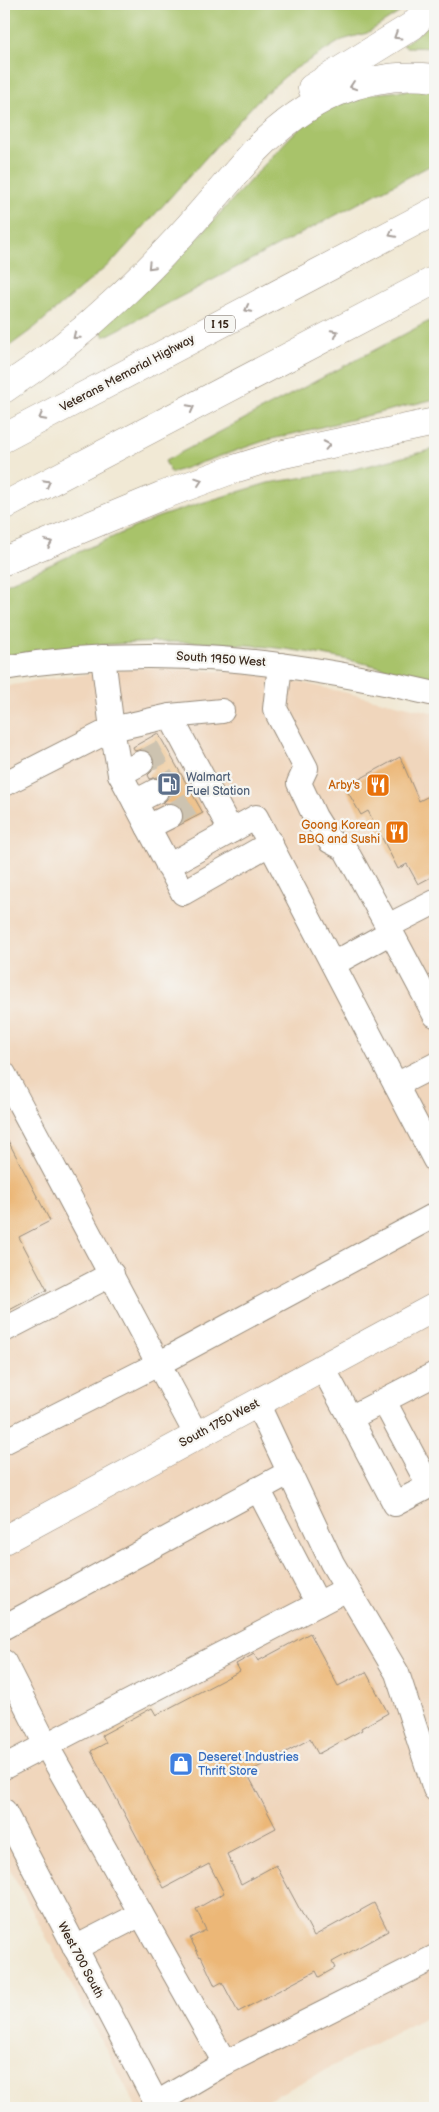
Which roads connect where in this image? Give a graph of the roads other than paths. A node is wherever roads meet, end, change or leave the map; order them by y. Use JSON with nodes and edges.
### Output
{"nodes":[{"id":1,"x":433,"y":4,"type":"edge"},
{"id":2,"x":435,"y":78,"type":"edge"},
{"id":3,"x":435,"y":211,"type":"edge"},
{"id":4,"x":184,"y":230,"type":"junction"},
{"id":5,"x":435,"y":280,"type":"edge"},
{"id":6,"x":4,"y":390,"type":"edge"},
{"id":7,"x":435,"y":422,"type":"edge"},
{"id":8,"x":4,"y":438,"type":"edge"},
{"id":9,"x":4,"y":506,"type":"edge"},
{"id":10,"x":4,"y":561,"type":"edge"},
{"id":11,"x":103,"y":657,"type":"junction"},
{"id":12,"x":280,"y":664,"type":"junction"},
{"id":13,"x":4,"y":668,"type":"edge"},
{"id":14,"x":435,"y":694,"type":"edge"},
{"id":15,"x":222,"y":711,"type":"dead end"},
{"id":16,"x":170,"y":716,"type":"junction"},
{"id":17,"x":112,"y":729,"type":"junction"},
{"id":18,"x":141,"y":763,"type":"tunnel mouth"},
{"id":19,"x":120,"y":774,"type":"junction"},
{"id":20,"x":4,"y":784,"type":"edge"},
{"id":21,"x":156,"y":791,"type":"tunnel mouth"},
{"id":22,"x":135,"y":802,"type":"junction"},
{"id":23,"x":170,"y":816,"type":"tunnel mouth"},
{"id":24,"x":148,"y":828,"type":"junction"},
{"id":25,"x":231,"y":831,"type":"junction"},
{"id":26,"x":271,"y":844,"type":"junction"},
{"id":27,"x":168,"y":866,"type":"junction"},
{"id":28,"x":435,"y":902,"type":"edge"},
{"id":29,"x":390,"y":929,"type":"junction"},
{"id":30,"x":333,"y":964,"type":"junction"},
{"id":31,"x":435,"y":1015,"type":"edge"},
{"id":32,"x":435,"y":1065,"type":"edge"},
{"id":33,"x":4,"y":1074,"type":"edge"},
{"id":34,"x":396,"y":1085,"type":"junction"},
{"id":35,"x":435,"y":1160,"type":"edge"},
{"id":36,"x":435,"y":1214,"type":"edge"},
{"id":37,"x":112,"y":1274,"type":"junction"},
{"id":38,"x":435,"y":1307,"type":"edge"},
{"id":39,"x":4,"y":1330,"type":"edge"},
{"id":40,"x":160,"y":1363,"type":"junction"},
{"id":41,"x":323,"y":1368,"type":"junction"},
{"id":42,"x":435,"y":1374,"type":"edge"},
{"id":43,"x":384,"y":1401,"type":"junction"},
{"id":44,"x":257,"y":1403,"type":"junction"},
{"id":45,"x":350,"y":1418,"type":"junction"},
{"id":46,"x":197,"y":1436,"type":"junction"},
{"id":47,"x":4,"y":1442,"type":"edge"},
{"id":48,"x":290,"y":1472,"type":"junction"},
{"id":49,"x":432,"y":1484,"type":"edge"},
{"id":50,"x":258,"y":1489,"type":"junction"},
{"id":51,"x":4,"y":1540,"type":"edge"},
{"id":52,"x":347,"y":1589,"type":"junction"},
{"id":53,"x":318,"y":1604,"type":"junction"},
{"id":54,"x":4,"y":1627,"type":"edge"},
{"id":55,"x":4,"y":1662,"type":"edge"},
{"id":56,"x":46,"y":1745,"type":"junction"},
{"id":57,"x":4,"y":1767,"type":"edge"},
{"id":58,"x":435,"y":1789,"type":"edge"},
{"id":59,"x":4,"y":1811,"type":"edge"},
{"id":60,"x":141,"y":1914,"type":"junction"},
{"id":61,"x":75,"y":1948,"type":"junction"},
{"id":62,"x":435,"y":1956,"type":"edge"},
{"id":63,"x":226,"y":2063,"type":"junction"},
{"id":64,"x":158,"y":2106,"type":"edge"}],
"edges":[{"from":1,"to":4,"type":"main road","one_way":true},
{"from":2,"to":4,"type":"main road","one_way":true},
{"from":3,"to":8,"type":"main road","name":"Veterans Memorial Highway","number":"I 15","one_way":true},
{"from":4,"to":6,"type":"main road","one_way":true},
{"from":9,"to":5,"type":"main road","one_way":true},
{"from":10,"to":7,"type":"main road","one_way":true},
{"from":11,"to":12,"type":"street","name":"South 1950 West"},
{"from":11,"to":13,"type":"street","name":"South 1950 West"},
{"from":11,"to":17,"type":"street"},
{"from":12,"to":14,"type":"street","name":"South 1950 West"},
{"from":12,"to":29,"type":"street"},
{"from":15,"to":16,"type":"street"},
{"from":16,"to":17,"type":"street"},
{"from":16,"to":25,"type":"street"},
{"from":17,"to":19,"type":"street"},
{"from":17,"to":20,"type":"street"},
{"from":18,"to":19,"type":"street"},
{"from":19,"to":22,"type":"street"},
{"from":21,"to":22,"type":"street"},
{"from":22,"to":24,"type":"street"},
{"from":23,"to":24,"type":"street"},
{"from":24,"to":27,"type":"street"},
{"from":25,"to":26,"type":"street"},
{"from":25,"to":27,"type":"street"},
{"from":26,"to":27,"type":"street"},
{"from":26,"to":30,"type":"street"},
{"from":28,"to":29,"type":"street"},
{"from":29,"to":30,"type":"street"},
{"from":29,"to":31,"type":"street"},
{"from":30,"to":34,"type":"street"},
{"from":32,"to":34,"type":"street"},
{"from":33,"to":37,"type":"street"},
{"from":34,"to":35,"type":"street"},
{"from":36,"to":40,"type":"street"},
{"from":37,"to":39,"type":"street"},
{"from":37,"to":40,"type":"street"},
{"from":38,"to":41,"type":"main road","name":"South 1750 West"},
{"from":40,"to":46,"type":"street"},
{"from":40,"to":47,"type":"street"},
{"from":41,"to":44,"type":"main road","name":"South 1750 West"},
{"from":41,"to":45,"type":"street"},
{"from":42,"to":43,"type":"street"},
{"from":43,"to":45,"type":"street"},
{"from":43,"to":49,"type":"street"},
{"from":44,"to":46,"type":"main road","name":"South 1750 West"},
{"from":44,"to":48,"type":"street"},
{"from":45,"to":49,"type":"street"},
{"from":46,"to":51,"type":"main road","name":"South 1750 West"},
{"from":48,"to":50,"type":"street"},
{"from":48,"to":52,"type":"street"},
{"from":50,"to":53,"type":"street"},
{"from":50,"to":54,"type":"street"},
{"from":52,"to":53,"type":"street"},
{"from":52,"to":58,"type":"street"},
{"from":53,"to":56,"type":"street"},
{"from":55,"to":56,"type":"street"},
{"from":56,"to":57,"type":"street"},
{"from":56,"to":60,"type":"street"},
{"from":59,"to":61,"type":"street","name":"West 700 South"},
{"from":60,"to":61,"type":"street"},
{"from":60,"to":63,"type":"street"},
{"from":61,"to":64,"type":"street","name":"West 700 South"},
{"from":62,"to":63,"type":"street"},
{"from":63,"to":64,"type":"street"}]}
